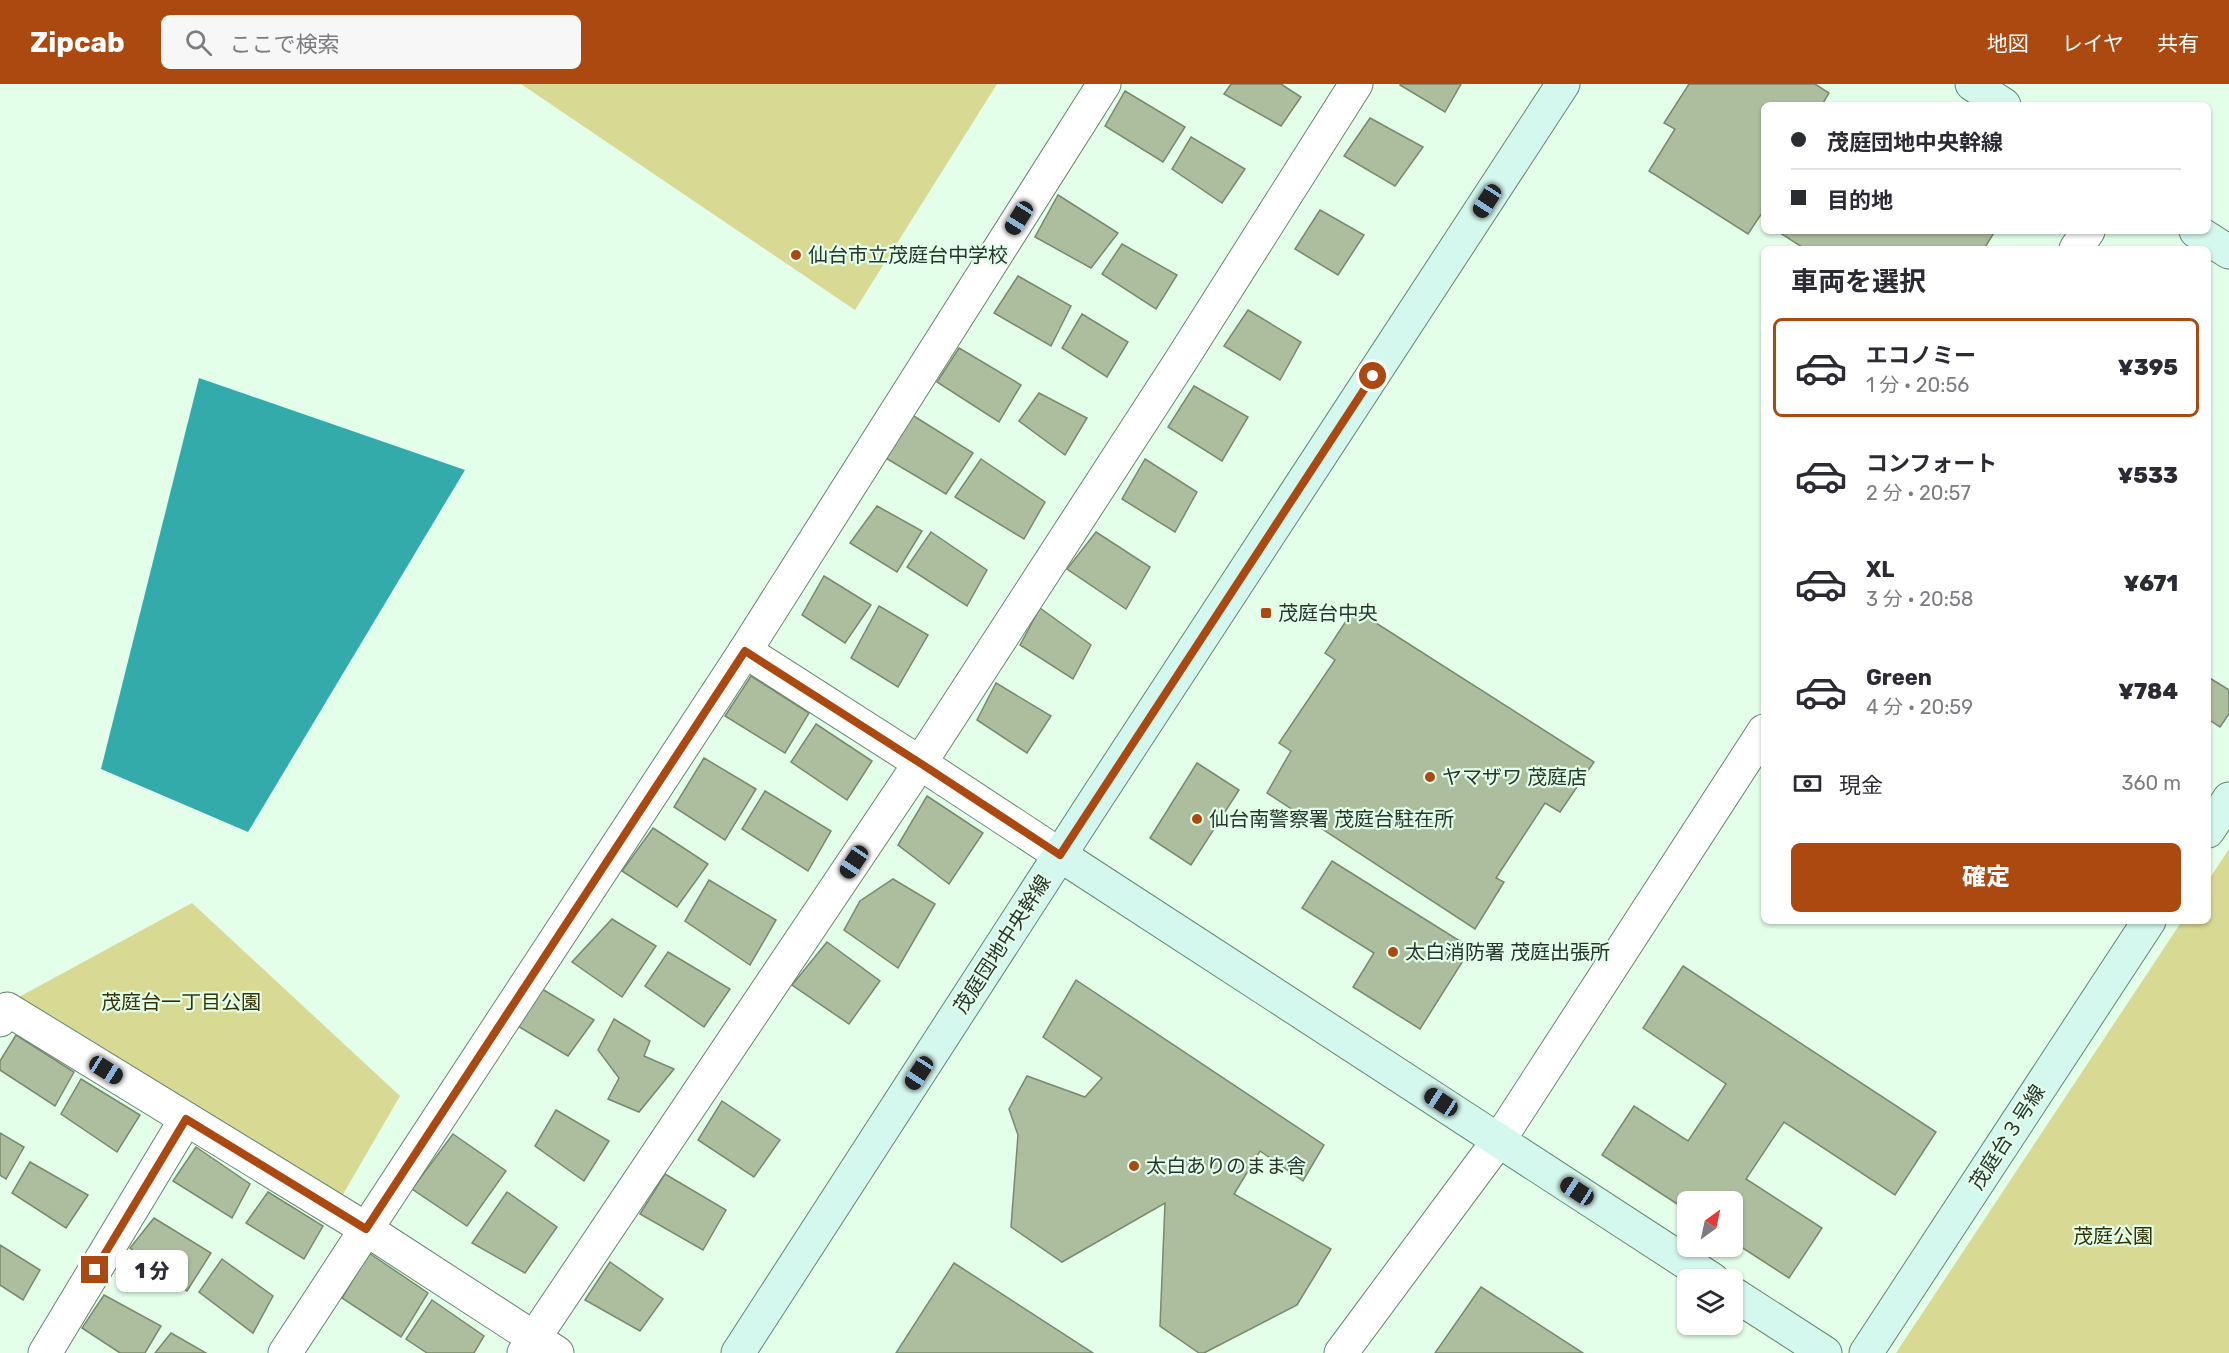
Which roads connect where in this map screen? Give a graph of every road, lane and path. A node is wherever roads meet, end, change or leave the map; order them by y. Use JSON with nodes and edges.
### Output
{"nodes":[{"id":1,"x":1104,"y":84,"type":"edge"},
{"id":2,"x":1356,"y":84,"type":"edge"},
{"id":3,"x":1563,"y":84,"type":"edge"},
{"id":4,"x":1972,"y":84,"type":"edge"},
{"id":5,"x":1999,"y":102,"type":"edge"},
{"id":6,"x":2201,"y":234,"type":"edge"},
{"id":7,"x":2229,"y":252,"type":"edge"},
{"id":8,"x":745,"y":651,"type":"junction"},
{"id":9,"x":1761,"y":736,"type":"edge"},
{"id":10,"x":920,"y":763,"type":"junction"},
{"id":11,"x":2229,"y":799,"type":"edge"},
{"id":12,"x":2211,"y":826,"type":"edge"},
{"id":13,"x":1060,"y":855,"type":"junction"},
{"id":14,"x":2147,"y":924,"type":"edge"},
{"id":15,"x":0,"y":1020,"type":"edge"},
{"id":16,"x":186,"y":1119,"type":"junction"},
{"id":17,"x":1499,"y":1140,"type":"junction"},
{"id":18,"x":366,"y":1229,"type":"junction"},
{"id":19,"x":1696,"y":1269,"type":"edge"},
{"id":20,"x":1743,"y":1300,"type":"edge"},
{"id":21,"x":538,"y":1348,"type":"edge"},
{"id":22,"x":45,"y":1353,"type":"edge"},
{"id":23,"x":285,"y":1353,"type":"edge"},
{"id":24,"x":738,"y":1353,"type":"edge"},
{"id":25,"x":1341,"y":1353,"type":"edge"},
{"id":26,"x":1825,"y":1353,"type":"edge"},
{"id":27,"x":1866,"y":1353,"type":"edge"}],
"edges":[{"from":1,"to":8,"type":"street"},
{"from":2,"to":10,"type":"street"},
{"from":3,"to":13,"type":"street","name":"茂庭団地中央幹線"},
{"from":4,"to":5,"type":"street"},
{"from":6,"to":7,"type":"street"},
{"from":8,"to":10,"type":"street"},
{"from":8,"to":18,"type":"street"},
{"from":9,"to":17,"type":"street"},
{"from":10,"to":13,"type":"street"},
{"from":10,"to":21,"type":"street"},
{"from":11,"to":12,"type":"street"},
{"from":13,"to":17,"type":"street"},
{"from":13,"to":24,"type":"street","name":"茂庭団地中央幹線"},
{"from":14,"to":27,"type":"street","name":"茂庭台３号線"},
{"from":15,"to":16,"type":"street"},
{"from":16,"to":18,"type":"street"},
{"from":16,"to":22,"type":"street"},
{"from":17,"to":19,"type":"street"},
{"from":17,"to":25,"type":"street"},
{"from":18,"to":21,"type":"street"},
{"from":18,"to":23,"type":"street"},
{"from":20,"to":26,"type":"street"}]}
